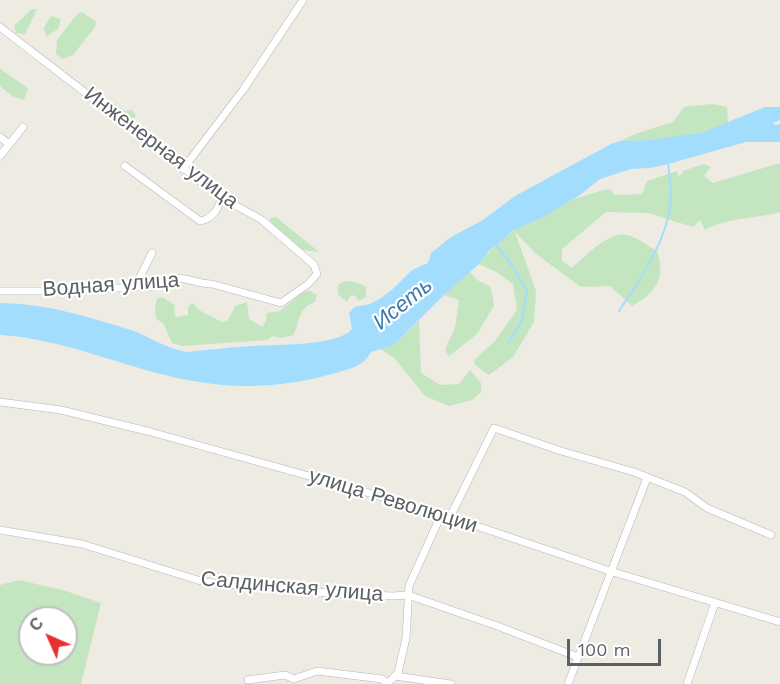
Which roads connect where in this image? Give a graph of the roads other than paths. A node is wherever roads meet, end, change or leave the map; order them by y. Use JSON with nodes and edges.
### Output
{"nodes":[{"id":1,"x":303,"y":0,"type":"edge"},
{"id":2,"x":0,"y":27,"type":"edge"},
{"id":3,"x":23,"y":127,"type":"dead end"},
{"id":4,"x":0,"y":137,"type":"edge"},
{"id":5,"x":9,"y":144,"type":"junction"},
{"id":6,"x":0,"y":156,"type":"edge"},
{"id":7,"x":125,"y":166,"type":"dead end"},
{"id":8,"x":183,"y":169,"type":"junction"},
{"id":9,"x":222,"y":198,"type":"junction"},
{"id":10,"x":152,"y":253,"type":"dead end"},
{"id":11,"x":316,"y":274,"type":"joint"},
{"id":12,"x":135,"y":287,"type":"junction"},
{"id":13,"x":0,"y":291,"type":"edge"},
{"id":14,"x":0,"y":402,"type":"edge"},
{"id":15,"x":647,"y":478,"type":"junction"},
{"id":16,"x":441,"y":515,"type":"junction"},
{"id":17,"x":450,"y":517,"type":"junction"},
{"id":18,"x":0,"y":530,"type":"edge"},
{"id":19,"x":771,"y":535,"type":"dead end"},
{"id":20,"x":610,"y":572,"type":"junction"},
{"id":21,"x":408,"y":595,"type":"junction"},
{"id":22,"x":715,"y":603,"type":"junction"},
{"id":23,"x":780,"y":622,"type":"edge"},
{"id":24,"x":578,"y":657,"type":"junction"},
{"id":25,"x":394,"y":676,"type":"junction"},
{"id":26,"x":248,"y":680,"type":"dead end"},
{"id":27,"x":387,"y":684,"type":"edge"},
{"id":28,"x":451,"y":684,"type":"edge"},
{"id":29,"x":568,"y":684,"type":"edge"},
{"id":30,"x":687,"y":684,"type":"edge"}],
"edges":[{"from":1,"to":8,"type":"street"},
{"from":2,"to":8,"type":"street","name":"Инженерная улица"},
{"from":3,"to":5,"type":"street"},
{"from":4,"to":5,"type":"street"},
{"from":5,"to":6,"type":"street"},
{"from":7,"to":9,"type":"street"},
{"from":8,"to":9,"type":"street","name":"Инженерная улица"},
{"from":9,"to":11,"type":"street","name":"Инженерная улица"},
{"from":10,"to":12,"type":"street"},
{"from":11,"to":12,"type":"street","name":"Водная улица"},
{"from":12,"to":13,"type":"street","name":"Водная улица"},
{"from":14,"to":16,"type":"street","name":"улица Революции"},
{"from":15,"to":17,"type":"street"},
{"from":15,"to":19,"type":"street"},
{"from":15,"to":20,"type":"street"},
{"from":16,"to":17,"type":"street","name":"улица Революции"},
{"from":16,"to":21,"type":"street"},
{"from":17,"to":20,"type":"street","name":"улица Революции"},
{"from":18,"to":21,"type":"street","name":"Салдинская улица"},
{"from":20,"to":22,"type":"street","name":"улица Революции"},
{"from":20,"to":24,"type":"street"},
{"from":21,"to":24,"type":"street","name":"Салдинская улица"},
{"from":21,"to":25,"type":"street"},
{"from":22,"to":23,"type":"street","name":"улица Революции"},
{"from":22,"to":30,"type":"street"},
{"from":24,"to":29,"type":"street"},
{"from":25,"to":27,"type":"street"},
{"from":25,"to":28,"type":"street"},
{"from":26,"to":27,"type":"street"}]}
